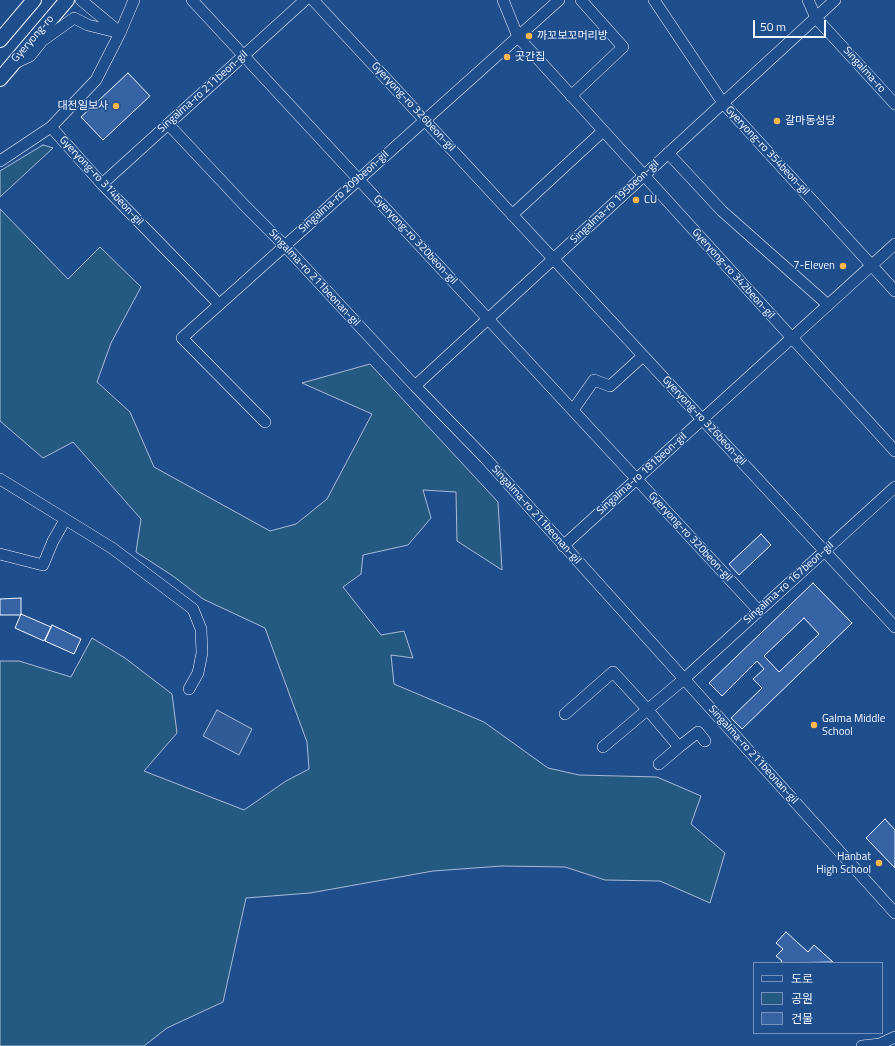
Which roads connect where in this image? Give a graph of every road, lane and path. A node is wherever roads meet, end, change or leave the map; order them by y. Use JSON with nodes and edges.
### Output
{"nodes":[{"id":1,"x":34,"y":0,"type":"edge"},
{"id":2,"x":68,"y":0,"type":"edge"},
{"id":3,"x":81,"y":0,"type":"edge"},
{"id":4,"x":134,"y":0,"type":"edge"},
{"id":5,"x":192,"y":0,"type":"edge"},
{"id":6,"x":305,"y":0,"type":"edge"},
{"id":7,"x":313,"y":0,"type":"edge"},
{"id":8,"x":503,"y":0,"type":"edge"},
{"id":9,"x":559,"y":0,"type":"edge"},
{"id":10,"x":581,"y":0,"type":"edge"},
{"id":11,"x":654,"y":0,"type":"edge"},
{"id":12,"x":808,"y":0,"type":"edge"},
{"id":13,"x":835,"y":0,"type":"edge"},
{"id":14,"x":816,"y":18,"type":"junction"},
{"id":15,"x":120,"y":33,"type":"junction"},
{"id":16,"x":518,"y":37,"type":"junction"},
{"id":17,"x":0,"y":40,"type":"edge"},
{"id":18,"x":243,"y":56,"type":"junction"},
{"id":19,"x":10,"y":66,"type":"junction"},
{"id":20,"x":0,"y":79,"type":"edge"},
{"id":21,"x":571,"y":96,"type":"junction"},
{"id":22,"x":723,"y":103,"type":"junction"},
{"id":23,"x":895,"y":104,"type":"edge"},
{"id":24,"x":425,"y":120,"type":"junction"},
{"id":25,"x":168,"y":124,"type":"junction"},
{"id":26,"x":51,"y":127,"type":"junction"},
{"id":27,"x":604,"y":131,"type":"junction"},
{"id":28,"x":668,"y":153,"type":"junction"},
{"id":29,"x":0,"y":161,"type":"edge"},
{"id":30,"x":644,"y":176,"type":"junction"},
{"id":31,"x":359,"y":180,"type":"junction"},
{"id":32,"x":102,"y":184,"type":"junction"},
{"id":33,"x":512,"y":215,"type":"junction"},
{"id":34,"x":895,"y":244,"type":"edge"},
{"id":35,"x":285,"y":246,"type":"junction"},
{"id":36,"x":553,"y":259,"type":"junction"},
{"id":37,"x":872,"y":265,"type":"junction"},
{"id":38,"x":895,"y":291,"type":"edge"},
{"id":39,"x":219,"y":304,"type":"junction"},
{"id":40,"x":828,"y":305,"type":"junction"},
{"id":41,"x":488,"y":319,"type":"junction"},
{"id":42,"x":792,"y":338,"type":"junction"},
{"id":43,"x":643,"y":356,"type":"junction"},
{"id":44,"x":415,"y":386,"type":"junction"},
{"id":45,"x":572,"y":410,"type":"junction"},
{"id":46,"x":702,"y":419,"type":"junction"},
{"id":47,"x":265,"y":422,"type":"dead end"},
{"id":48,"x":895,"y":451,"type":"edge"},
{"id":49,"x":0,"y":479,"type":"edge"},
{"id":50,"x":636,"y":479,"type":"junction"},
{"id":51,"x":895,"y":487,"type":"edge"},
{"id":52,"x":65,"y":520,"type":"junction"},
{"id":53,"x":563,"y":546,"type":"junction"},
{"id":54,"x":824,"y":551,"type":"junction"},
{"id":55,"x":0,"y":554,"type":"edge"},
{"id":56,"x":759,"y":611,"type":"junction"},
{"id":57,"x":895,"y":627,"type":"edge"},
{"id":58,"x":684,"y":679,"type":"junction"},
{"id":59,"x":189,"y":689,"type":"dead end"},
{"id":60,"x":647,"y":709,"type":"junction"},
{"id":61,"x":565,"y":714,"type":"dead end"},
{"id":62,"x":705,"y":741,"type":"dead end"},
{"id":63,"x":603,"y":746,"type":"dead end"},
{"id":64,"x":679,"y":746,"type":"junction"},
{"id":65,"x":659,"y":764,"type":"dead end"},
{"id":66,"x":895,"y":913,"type":"edge"},
{"id":67,"x":895,"y":1038,"type":"edge"},
{"id":68,"x":862,"y":1046,"type":"edge"}],
"edges":[{"from":1,"to":17,"type":"main road"},
{"from":2,"to":19,"type":"main road","name":"Gyeryong-ro"},
{"from":3,"to":15,"type":"street"},
{"from":4,"to":15,"type":"street","name":"Gyeryong-ro 314beon-gil"},
{"from":5,"to":18,"type":"street","name":"Gyeryong-ro 320beon-gil"},
{"from":6,"to":18,"type":"street","name":"Singalma-ro 211beon-gil"},
{"from":7,"to":24,"type":"street","name":"Gyeryong-ro 326beon-gil"},
{"from":8,"to":16,"type":"street","name":"Gyeryong-ro 342beon-gil"},
{"from":9,"to":16,"type":"street","name":"Singalma-ro 209beon-gil"},
{"from":10,"to":21,"type":"street"},
{"from":11,"to":22,"type":"street","name":"Gyeryong-ro 354beon-gil"},
{"from":12,"to":14,"type":"street","name":"Singalma-ro"},
{"from":13,"to":14,"type":"street"},
{"from":14,"to":22,"type":"street","name":"Singalma-ro 195beon-gil"},
{"from":14,"to":23,"type":"street","name":"Singalma-ro"},
{"from":15,"to":19,"type":"street"},
{"from":15,"to":26,"type":"street","name":"Gyeryong-ro 314beon-gil"},
{"from":16,"to":21,"type":"street","name":"Gyeryong-ro 342beon-gil"},
{"from":16,"to":24,"type":"street","name":"Singalma-ro 209beon-gil"},
{"from":18,"to":25,"type":"street","name":"Singalma-ro 211beon-gil"},
{"from":18,"to":31,"type":"street","name":"Gyeryong-ro 320beon-gil"},
{"from":19,"to":20,"type":"main road","name":"Gyeryong-ro"},
{"from":21,"to":27,"type":"street","name":"Gyeryong-ro 342beon-gil"},
{"from":22,"to":28,"type":"street","name":"Singalma-ro 195beon-gil"},
{"from":22,"to":37,"type":"street","name":"Gyeryong-ro 354beon-gil"},
{"from":24,"to":31,"type":"street","name":"Singalma-ro 209beon-gil"},
{"from":24,"to":33,"type":"street","name":"Gyeryong-ro 326beon-gil"},
{"from":25,"to":32,"type":"street","name":"Singalma-ro 211beon-gil"},
{"from":25,"to":35,"type":"street","name":"Singalma-ro 211beonan-gil"},
{"from":26,"to":29,"type":"street"},
{"from":26,"to":32,"type":"street","name":"Gyeryong-ro 314beon-gil"},
{"from":27,"to":30,"type":"street","name":"Gyeryong-ro 342beon-gil"},
{"from":27,"to":33,"type":"street"},
{"from":28,"to":30,"type":"street","name":"Singalma-ro 195beon-gil"},
{"from":28,"to":40,"type":"street"},
{"from":30,"to":36,"type":"street","name":"Singalma-ro 195beon-gil"},
{"from":30,"to":42,"type":"street","name":"Gyeryong-ro 342beon-gil"},
{"from":31,"to":35,"type":"street","name":"Singalma-ro 209beon-gil"},
{"from":31,"to":41,"type":"street","name":"Gyeryong-ro 320beon-gil"},
{"from":32,"to":39,"type":"street","name":"Gyeryong-ro 314beon-gil"},
{"from":33,"to":36,"type":"street","name":"Gyeryong-ro 326beon-gil"},
{"from":34,"to":37,"type":"street","name":"Singalma-ro 181beon-gil"},
{"from":35,"to":39,"type":"street","name":"Singalma-ro 209beon-gil"},
{"from":35,"to":44,"type":"street","name":"Singalma-ro 211beonan-gil"},
{"from":36,"to":41,"type":"street","name":"Singalma-ro 195beon-gil"},
{"from":36,"to":43,"type":"street","name":"Gyeryong-ro 326beon-gil"},
{"from":37,"to":38,"type":"street","name":"Gyeryong-ro 354beon-gil"},
{"from":37,"to":40,"type":"street","name":"Singalma-ro 181beon-gil"},
{"from":39,"to":47,"type":"street","name":"Singalma-ro 209beon-gil"},
{"from":40,"to":42,"type":"street","name":"Singalma-ro 181beon-gil"},
{"from":41,"to":44,"type":"street","name":"Singalma-ro 195beon-gil"},
{"from":41,"to":45,"type":"street","name":"Gyeryong-ro 320beon-gil"},
{"from":42,"to":46,"type":"street","name":"Singalma-ro 181beon-gil"},
{"from":42,"to":48,"type":"street","name":"Gyeryong-ro 342beon-gil"},
{"from":43,"to":45,"type":"street"},
{"from":43,"to":46,"type":"street","name":"Gyeryong-ro 326beon-gil"},
{"from":44,"to":53,"type":"street","name":"Singalma-ro 211beonan-gil"},
{"from":45,"to":50,"type":"street","name":"Gyeryong-ro 320beon-gil"},
{"from":46,"to":50,"type":"street","name":"Singalma-ro 181beon-gil"},
{"from":46,"to":54,"type":"street","name":"Gyeryong-ro 326beon-gil"},
{"from":49,"to":52,"type":"street"},
{"from":50,"to":53,"type":"street","name":"Singalma-ro 181beon-gil"},
{"from":50,"to":56,"type":"street","name":"Gyeryong-ro 320beon-gil"},
{"from":51,"to":54,"type":"street","name":"Singalma-ro 167beon-gil"},
{"from":52,"to":55,"type":"street"},
{"from":52,"to":59,"type":"street"},
{"from":53,"to":58,"type":"street","name":"Singalma-ro 211beonan-gil"},
{"from":54,"to":56,"type":"street","name":"Singalma-ro 167beon-gil"},
{"from":54,"to":57,"type":"street","name":"Gyeryong-ro 326beon-gil"},
{"from":56,"to":58,"type":"street","name":"Singalma-ro 167beon-gil"},
{"from":58,"to":60,"type":"street","name":"Singalma-ro 167beon-gil"},
{"from":58,"to":66,"type":"street","name":"Singalma-ro 211beonan-gil"},
{"from":60,"to":61,"type":"street"},
{"from":60,"to":63,"type":"street","name":"Singalma-ro 167beon-gil"},
{"from":60,"to":64,"type":"street"},
{"from":62,"to":64,"type":"street"},
{"from":64,"to":65,"type":"street"},
{"from":67,"to":68,"type":"street"}]}
